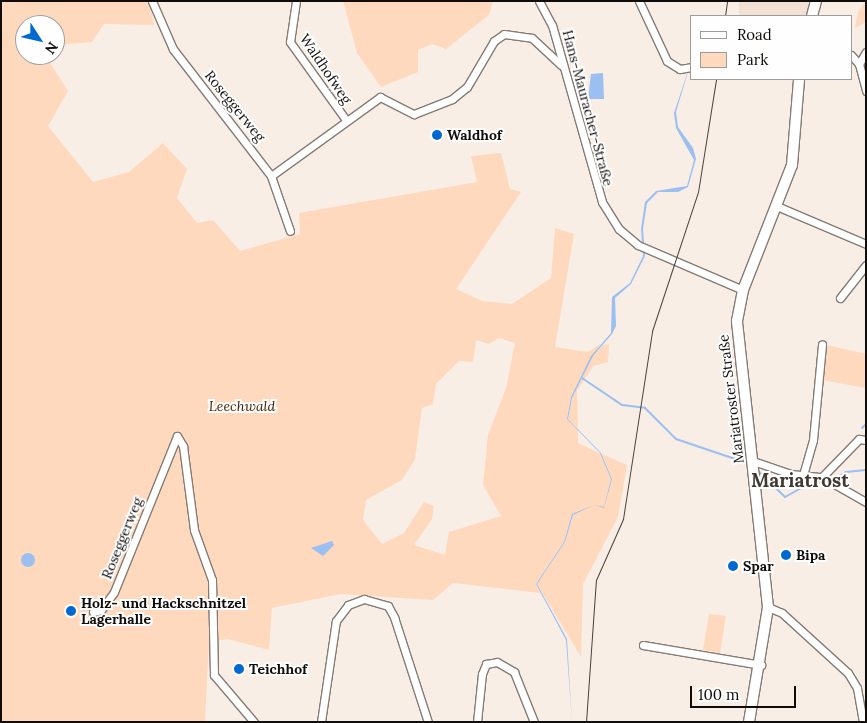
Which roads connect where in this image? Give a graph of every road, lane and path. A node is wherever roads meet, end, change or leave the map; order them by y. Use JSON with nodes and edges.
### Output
{"nodes":[{"id":1,"x":152,"y":1,"type":"edge"},
{"id":2,"x":296,"y":1,"type":"edge"},
{"id":3,"x":539,"y":1,"type":"edge"},
{"id":4,"x":638,"y":1,"type":"edge"},
{"id":5,"x":816,"y":1,"type":"edge"},
{"id":6,"x":814,"y":15,"type":"edge"},
{"id":7,"x":866,"y":52,"type":"edge"},
{"id":8,"x":852,"y":56,"type":"edge"},
{"id":9,"x":859,"y":64,"type":"junction"},
{"id":10,"x":690,"y":67,"type":"edge"},
{"id":11,"x":563,"y":68,"type":"junction"},
{"id":12,"x":799,"y":80,"type":"edge"},
{"id":13,"x":866,"y":91,"type":"edge"},
{"id":14,"x":346,"y":120,"type":"junction"},
{"id":15,"x":272,"y":176,"type":"junction"},
{"id":16,"x":779,"y":207,"type":"junction"},
{"id":17,"x":290,"y":231,"type":"dead end"},
{"id":18,"x":866,"y":244,"type":"edge"},
{"id":19,"x":866,"y":265,"type":"edge"},
{"id":20,"x":743,"y":290,"type":"junction"},
{"id":21,"x":840,"y":298,"type":"dead end"},
{"id":22,"x":822,"y":344,"type":"dead end"},
{"id":23,"x":866,"y":440,"type":"edge"},
{"id":24,"x":754,"y":467,"type":"junction"},
{"id":25,"x":803,"y":476,"type":"junction"},
{"id":26,"x":825,"y":478,"type":"junction"},
{"id":27,"x":866,"y":502,"type":"edge"},
{"id":28,"x":768,"y":607,"type":"junction"},
{"id":29,"x":93,"y":612,"type":"dead end"},
{"id":30,"x":643,"y":645,"type":"dead end"},
{"id":31,"x":761,"y":665,"type":"junction"},
{"id":32,"x":254,"y":722,"type":"edge"},
{"id":33,"x":321,"y":722,"type":"edge"},
{"id":34,"x":428,"y":722,"type":"edge"},
{"id":35,"x":477,"y":722,"type":"edge"},
{"id":36,"x":534,"y":722,"type":"edge"},
{"id":37,"x":749,"y":722,"type":"edge"},
{"id":38,"x":864,"y":722,"type":"edge"}],
"edges":[{"from":1,"to":15,"type":"street","name":"Roseggerweg"},
{"from":2,"to":14,"type":"street","name":"Waldhofweg"},
{"from":3,"to":11,"type":"street","name":"Hans-Mauracher-Straße"},
{"from":4,"to":10,"type":"street"},
{"from":5,"to":6,"type":"main road"},
{"from":7,"to":9,"type":"street"},
{"from":8,"to":9,"type":"street"},
{"from":9,"to":13,"type":"street"},
{"from":11,"to":14,"type":"street","name":"Waldhofweg"},
{"from":11,"to":20,"type":"street","name":"Hans-Mauracher-Straße"},
{"from":12,"to":16,"type":"main road","name":"Mariatroster Straße"},
{"from":14,"to":15,"type":"street","name":"Waldhofweg"},
{"from":15,"to":17,"type":"street","name":"Roseggerweg"},
{"from":16,"to":18,"type":"street"},
{"from":16,"to":20,"type":"main road","name":"Mariatroster Straße"},
{"from":19,"to":21,"type":"street"},
{"from":20,"to":24,"type":"main road","name":"Mariatroster Straße"},
{"from":22,"to":25,"type":"street"},
{"from":23,"to":26,"type":"street"},
{"from":24,"to":25,"type":"street"},
{"from":24,"to":28,"type":"main road","name":"Mariatroster Straße"},
{"from":25,"to":26,"type":"street"},
{"from":26,"to":27,"type":"street"},
{"from":28,"to":31,"type":"main road","name":"Mariatroster Straße"},
{"from":28,"to":38,"type":"street"},
{"from":29,"to":32,"type":"street","name":"Roseggerweg"},
{"from":30,"to":31,"type":"street"},
{"from":31,"to":37,"type":"main road","name":"Mariatroster Straße"},
{"from":33,"to":34,"type":"street"},
{"from":35,"to":36,"type":"street"}]}
